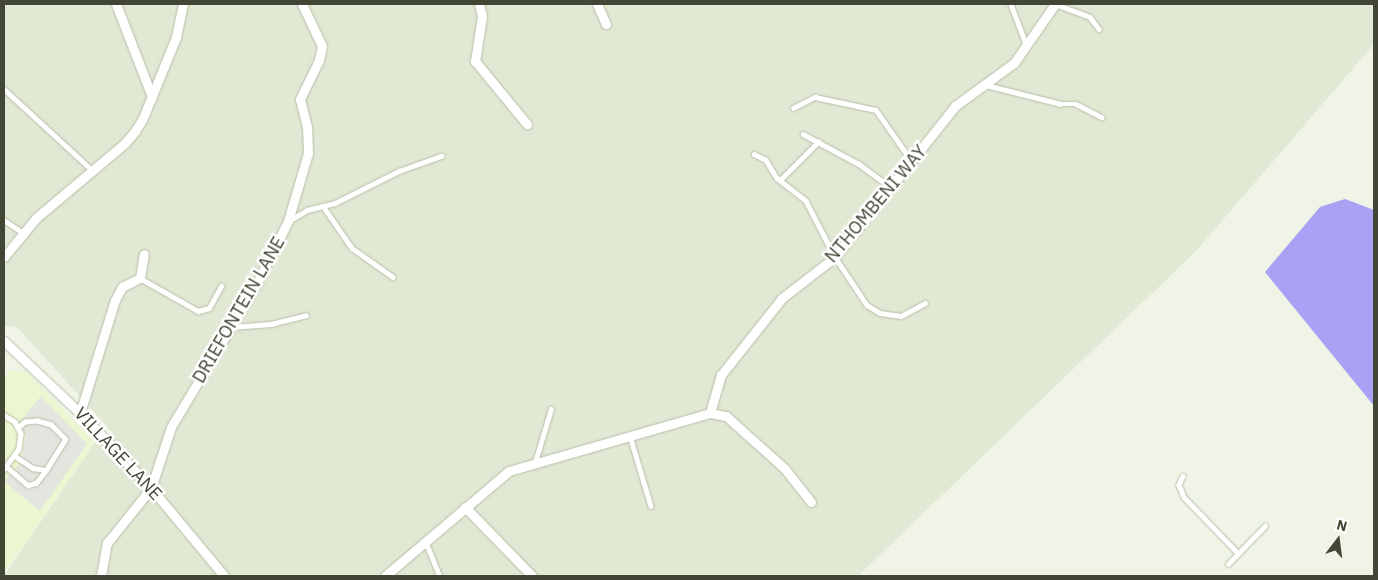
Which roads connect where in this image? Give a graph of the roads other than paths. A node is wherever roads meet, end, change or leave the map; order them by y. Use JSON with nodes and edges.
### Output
{"nodes":[{"id":1,"x":116,"y":4,"type":"edge"},
{"id":2,"x":183,"y":4,"type":"edge"},
{"id":3,"x":302,"y":4,"type":"edge"},
{"id":4,"x":479,"y":4,"type":"edge"},
{"id":5,"x":597,"y":4,"type":"edge"},
{"id":6,"x":1010,"y":4,"type":"edge"},
{"id":7,"x":1053,"y":5,"type":"edge"},
{"id":8,"x":606,"y":24,"type":"dead end"},
{"id":9,"x":1099,"y":29,"type":"dead end"},
{"id":10,"x":1028,"y":47,"type":"junction"},
{"id":11,"x":984,"y":85,"type":"junction"},
{"id":12,"x":4,"y":89,"type":"edge"},
{"id":13,"x":152,"y":97,"type":"junction"},
{"id":14,"x":793,"y":108,"type":"dead end"},
{"id":15,"x":1102,"y":116,"type":"dead end"},
{"id":16,"x":527,"y":124,"type":"dead end"},
{"id":17,"x":803,"y":134,"type":"dead end"},
{"id":18,"x":818,"y":142,"type":"junction"},
{"id":19,"x":754,"y":154,"type":"dead end"},
{"id":20,"x":442,"y":156,"type":"dead end"},
{"id":21,"x":912,"y":161,"type":"junction"},
{"id":22,"x":92,"y":170,"type":"junction"},
{"id":23,"x":780,"y":180,"type":"junction"},
{"id":24,"x":891,"y":187,"type":"junction"},
{"id":25,"x":323,"y":206,"type":"junction"},
{"id":26,"x":4,"y":220,"type":"edge"},
{"id":27,"x":288,"y":221,"type":"junction"},
{"id":28,"x":22,"y":232,"type":"junction"},
{"id":29,"x":144,"y":254,"type":"dead end"},
{"id":30,"x":4,"y":257,"type":"edge"},
{"id":31,"x":835,"y":257,"type":"junction"},
{"id":32,"x":393,"y":277,"type":"dead end"},
{"id":33,"x":140,"y":278,"type":"junction"},
{"id":34,"x":221,"y":286,"type":"dead end"},
{"id":35,"x":925,"y":303,"type":"dead end"},
{"id":36,"x":306,"y":315,"type":"dead end"},
{"id":37,"x":230,"y":327,"type":"junction"},
{"id":38,"x":4,"y":341,"type":"edge"},
{"id":39,"x":551,"y":409,"type":"dead end"},
{"id":40,"x":80,"y":413,"type":"junction"},
{"id":41,"x":710,"y":413,"type":"junction"},
{"id":42,"x":4,"y":415,"type":"edge"},
{"id":43,"x":19,"y":427,"type":"junction"},
{"id":44,"x":630,"y":436,"type":"junction"},
{"id":45,"x":15,"y":456,"type":"junction"},
{"id":46,"x":535,"y":462,"type":"junction"},
{"id":47,"x":5,"y":468,"type":"edge"},
{"id":48,"x":46,"y":470,"type":"junction"},
{"id":49,"x":1183,"y":476,"type":"dead end"},
{"id":50,"x":151,"y":488,"type":"junction"},
{"id":51,"x":811,"y":502,"type":"dead end"},
{"id":52,"x":651,"y":506,"type":"dead end"},
{"id":53,"x":465,"y":507,"type":"junction"},
{"id":54,"x":1265,"y":526,"type":"dead end"},
{"id":55,"x":426,"y":542,"type":"junction"},
{"id":56,"x":1238,"y":554,"type":"junction"},
{"id":57,"x":1228,"y":564,"type":"dead end"},
{"id":58,"x":101,"y":576,"type":"edge"},
{"id":59,"x":224,"y":576,"type":"edge"},
{"id":60,"x":384,"y":576,"type":"edge"},
{"id":61,"x":440,"y":576,"type":"edge"},
{"id":62,"x":532,"y":576,"type":"edge"}],
"edges":[{"from":1,"to":13,"type":"street"},
{"from":2,"to":13,"type":"street"},
{"from":3,"to":27,"type":"street","name":"DRIEFONTEIN LANE"},
{"from":4,"to":16,"type":"street"},
{"from":5,"to":8,"type":"street"},
{"from":6,"to":10,"type":"lane"},
{"from":7,"to":9,"type":"lane"},
{"from":7,"to":10,"type":"street","name":"NTHOMBENI WAY"},
{"from":10,"to":11,"type":"street","name":"NTHOMBENI WAY"},
{"from":11,"to":15,"type":"lane"},
{"from":11,"to":21,"type":"street","name":"NTHOMBENI WAY"},
{"from":12,"to":22,"type":"lane"},
{"from":13,"to":22,"type":"street"},
{"from":14,"to":21,"type":"lane"},
{"from":17,"to":18,"type":"lane"},
{"from":18,"to":23,"type":"lane"},
{"from":18,"to":24,"type":"lane"},
{"from":19,"to":23,"type":"lane"},
{"from":20,"to":25,"type":"lane"},
{"from":21,"to":24,"type":"street","name":"NTHOMBENI WAY"},
{"from":22,"to":28,"type":"street"},
{"from":23,"to":31,"type":"lane"},
{"from":24,"to":31,"type":"street","name":"NTHOMBENI WAY"},
{"from":25,"to":27,"type":"lane"},
{"from":25,"to":32,"type":"lane"},
{"from":26,"to":28,"type":"lane"},
{"from":27,"to":37,"type":"street","name":"DRIEFONTEIN LANE"},
{"from":28,"to":30,"type":"street"},
{"from":29,"to":33,"type":"street"},
{"from":31,"to":35,"type":"lane"},
{"from":31,"to":41,"type":"street","name":"NTHOMBENI WAY"},
{"from":33,"to":34,"type":"lane"},
{"from":33,"to":40,"type":"street"},
{"from":36,"to":37,"type":"lane"},
{"from":37,"to":50,"type":"street","name":"DRIEFONTEIN LANE"},
{"from":38,"to":40,"type":"street","name":"VILLAGE LANE"},
{"from":39,"to":46,"type":"lane"},
{"from":40,"to":50,"type":"street","name":"VILLAGE LANE"},
{"from":41,"to":44,"type":"street"},
{"from":41,"to":51,"type":"street"},
{"from":42,"to":43,"type":"lane"},
{"from":43,"to":45,"type":"lane"},
{"from":43,"to":48,"type":"lane"},
{"from":44,"to":46,"type":"street"},
{"from":44,"to":52,"type":"lane"},
{"from":45,"to":47,"type":"lane"},
{"from":45,"to":48,"type":"lane"},
{"from":46,"to":53,"type":"street"},
{"from":47,"to":48,"type":"lane"},
{"from":49,"to":56,"type":"lane"},
{"from":50,"to":58,"type":"street","name":"DRIEFONTEIN LANE"},
{"from":50,"to":59,"type":"street","name":"VILLAGE LANE"},
{"from":53,"to":55,"type":"street"},
{"from":53,"to":62,"type":"street"},
{"from":54,"to":56,"type":"lane"},
{"from":55,"to":60,"type":"street"},
{"from":55,"to":61,"type":"lane"},
{"from":56,"to":57,"type":"lane"}]}
